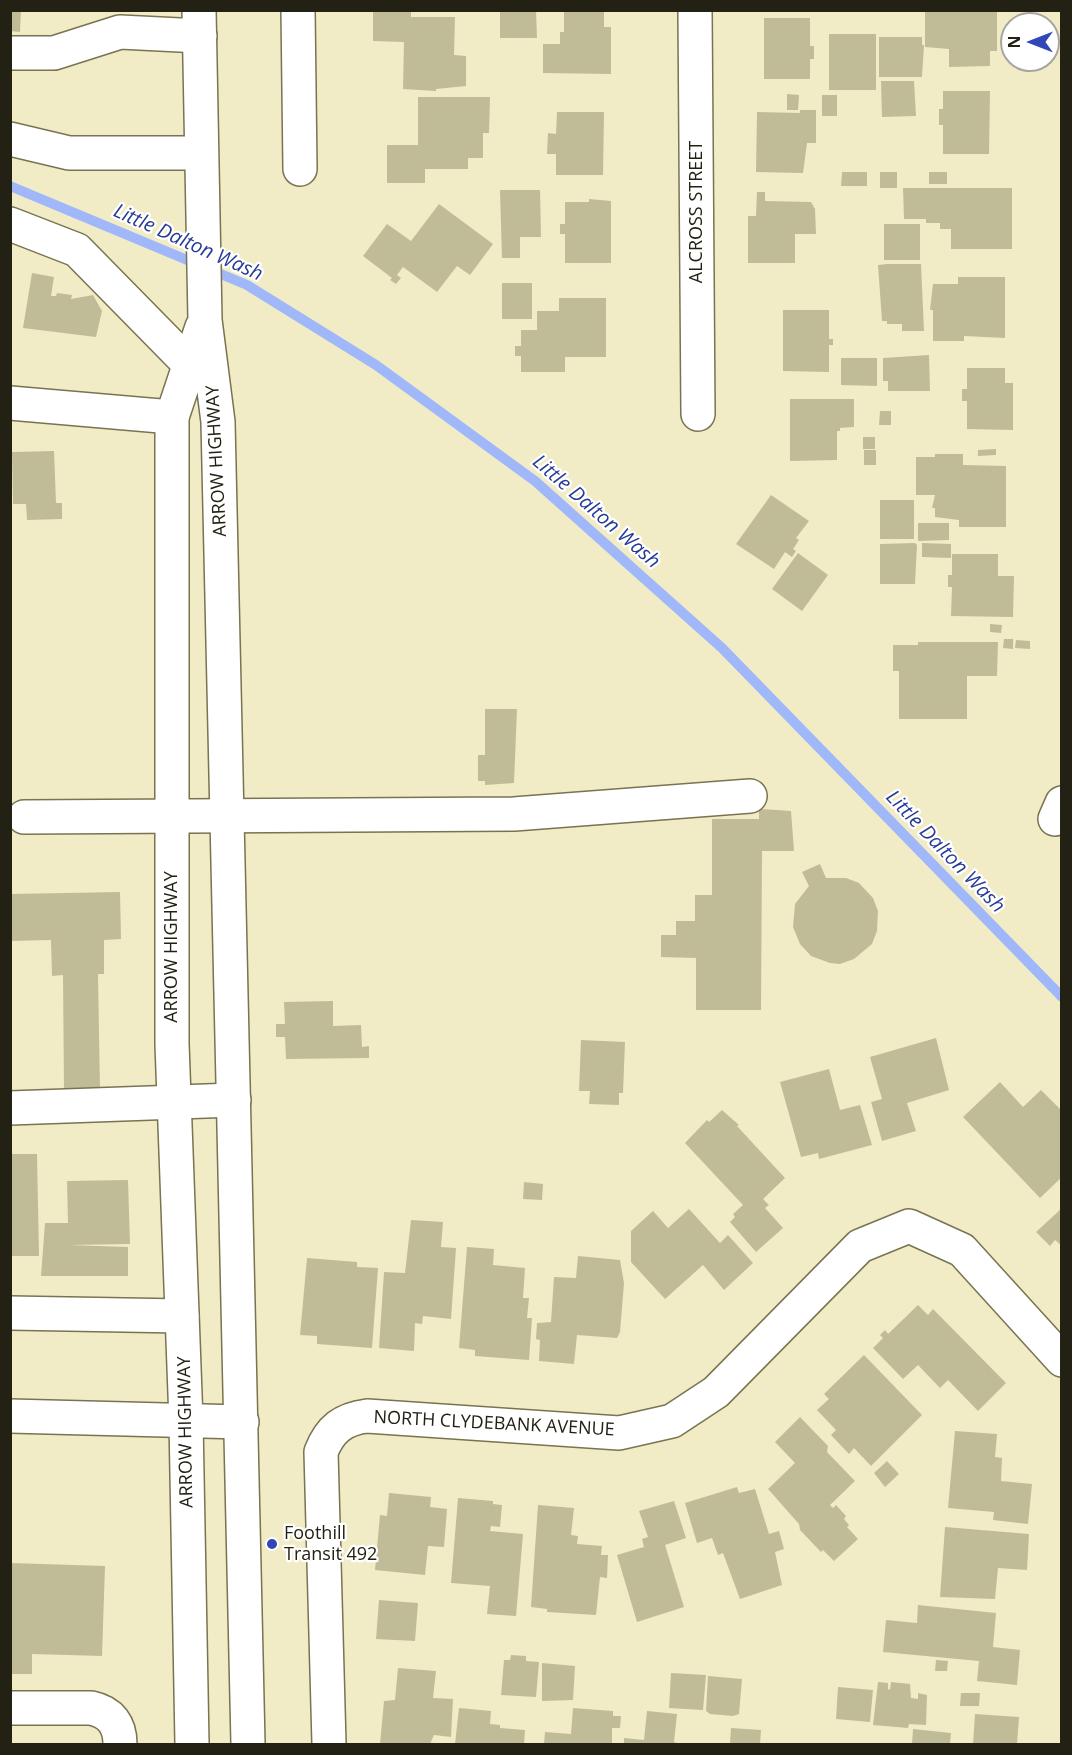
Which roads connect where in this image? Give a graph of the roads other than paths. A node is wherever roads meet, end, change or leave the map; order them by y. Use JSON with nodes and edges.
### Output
{"nodes":[{"id":1,"x":298,"y":10,"type":"edge"},
{"id":2,"x":695,"y":10,"type":"edge"},
{"id":3,"x":199,"y":23,"type":"edge"},
{"id":4,"x":10,"y":53,"type":"edge"},
{"id":5,"x":10,"y":139,"type":"edge"},
{"id":6,"x":184,"y":153,"type":"dead end"},
{"id":7,"x":300,"y":170,"type":"dead end"},
{"id":8,"x":10,"y":224,"type":"edge"},
{"id":9,"x":205,"y":320,"type":"junction"},
{"id":10,"x":190,"y":365,"type":"junction"},
{"id":11,"x":10,"y":403,"type":"edge"},
{"id":12,"x":698,"y":414,"type":"dead end"},
{"id":13,"x":172,"y":417,"type":"junction"},
{"id":14,"x":750,"y":796,"type":"dead end"},
{"id":15,"x":172,"y":816,"type":"junction"},
{"id":16,"x":227,"y":816,"type":"junction"},
{"id":17,"x":24,"y":817,"type":"dead end"},
{"id":18,"x":234,"y":1100,"type":"junction"},
{"id":19,"x":174,"y":1104,"type":"junction"},
{"id":20,"x":10,"y":1108,"type":"edge"},
{"id":21,"x":10,"y":1313,"type":"edge"},
{"id":22,"x":182,"y":1316,"type":"junction"},
{"id":23,"x":1062,"y":1360,"type":"edge"},
{"id":24,"x":10,"y":1416,"type":"edge"},
{"id":25,"x":186,"y":1421,"type":"junction"},
{"id":26,"x":242,"y":1422,"type":"junction"},
{"id":27,"x":10,"y":1708,"type":"edge"},
{"id":28,"x":120,"y":1744,"type":"edge"},
{"id":29,"x":192,"y":1744,"type":"edge"},
{"id":30,"x":248,"y":1744,"type":"edge"},
{"id":31,"x":329,"y":1744,"type":"edge"}],
"edges":[{"from":1,"to":7,"type":"main road"},
{"from":2,"to":12,"type":"main road","name":"ALCROSS STREET"},
{"from":3,"to":4,"type":"main road"},
{"from":3,"to":9,"type":"main road"},
{"from":5,"to":6,"type":"main road"},
{"from":8,"to":10,"type":"main road"},
{"from":9,"to":10,"type":"main road","name":"ARROW HIGHWAY"},
{"from":9,"to":16,"type":"main road","name":"ARROW HIGHWAY"},
{"from":10,"to":13,"type":"main road","name":"ARROW HIGHWAY"},
{"from":11,"to":13,"type":"main road"},
{"from":13,"to":15,"type":"main road","name":"ARROW HIGHWAY"},
{"from":14,"to":16,"type":"main road"},
{"from":15,"to":16,"type":"main road"},
{"from":15,"to":17,"type":"main road"},
{"from":15,"to":19,"type":"main road","name":"ARROW HIGHWAY"},
{"from":16,"to":18,"type":"main road","name":"ARROW HIGHWAY"},
{"from":18,"to":19,"type":"main road"},
{"from":18,"to":26,"type":"main road","name":"ARROW HIGHWAY"},
{"from":19,"to":20,"type":"main road"},
{"from":19,"to":22,"type":"main road","name":"ARROW HIGHWAY"},
{"from":21,"to":22,"type":"main road"},
{"from":22,"to":25,"type":"main road","name":"ARROW HIGHWAY"},
{"from":23,"to":31,"type":"main road","name":"NORTH CLYDEBANK AVENUE"},
{"from":24,"to":25,"type":"main road"},
{"from":25,"to":26,"type":"main road"},
{"from":25,"to":29,"type":"main road","name":"ARROW HIGHWAY"},
{"from":26,"to":30,"type":"main road","name":"ARROW HIGHWAY"},
{"from":27,"to":28,"type":"main road"}]}
